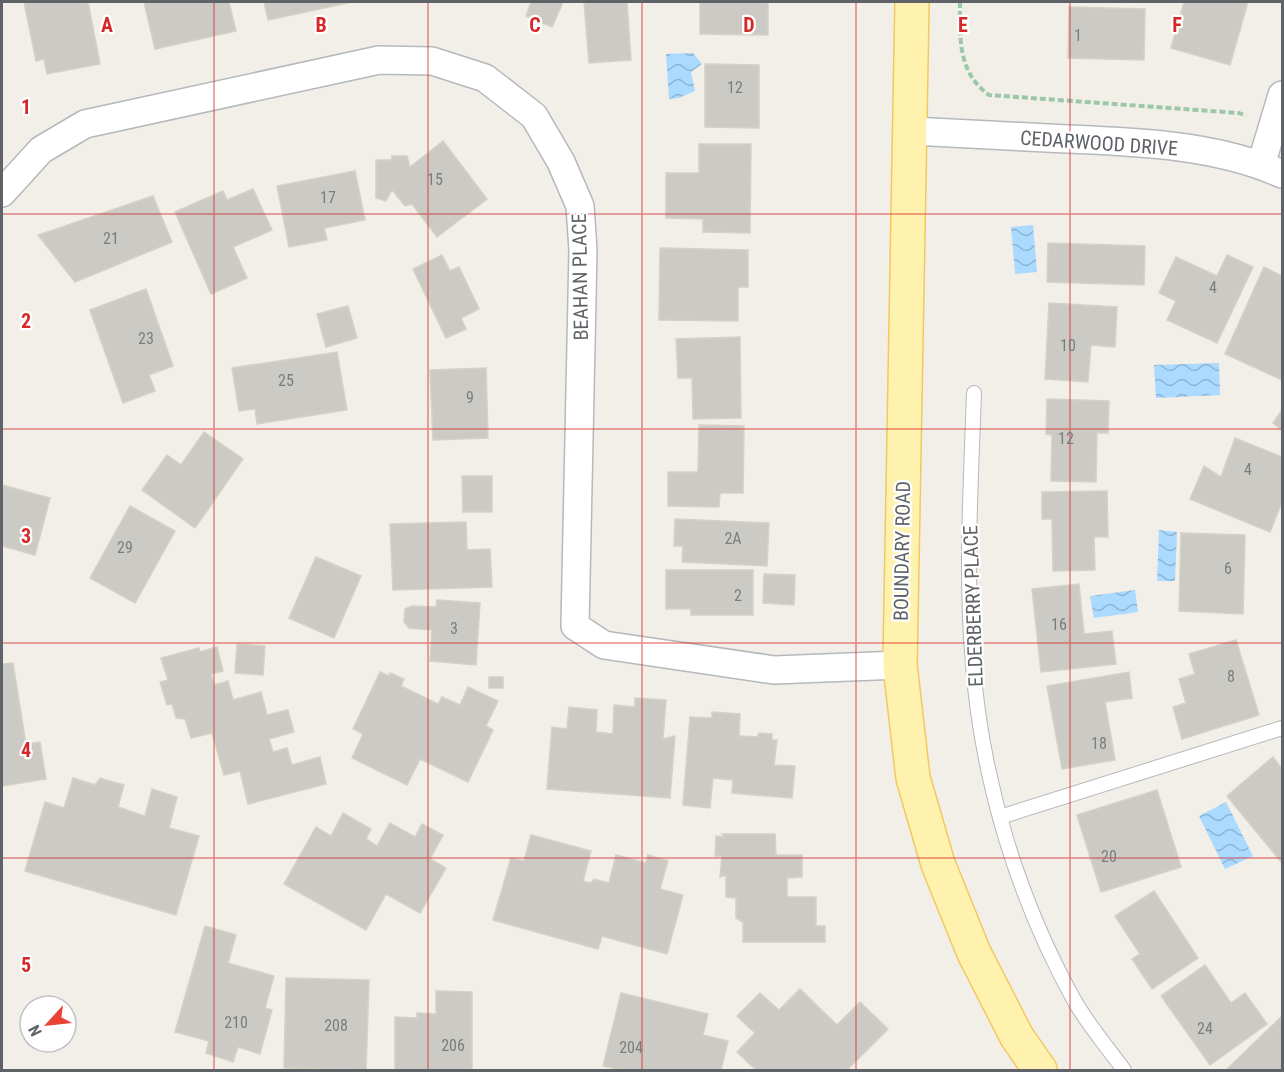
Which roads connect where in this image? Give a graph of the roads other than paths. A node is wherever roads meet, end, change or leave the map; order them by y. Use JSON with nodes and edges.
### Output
{"nodes":[{"id":1,"x":912,"y":2,"type":"edge"},
{"id":2,"x":1282,"y":95,"type":"edge"},
{"id":3,"x":912,"y":131,"type":"junction"},
{"id":4,"x":1272,"y":170,"type":"edge"},
{"id":5,"x":2,"y":193,"type":"edge"},
{"id":6,"x":974,"y":393,"type":"dead end"},
{"id":7,"x":900,"y":664,"type":"junction"},
{"id":8,"x":1282,"y":728,"type":"edge"},
{"id":9,"x":1000,"y":817,"type":"junction"},
{"id":10,"x":1040,"y":1071,"type":"edge"},
{"id":11,"x":1124,"y":1071,"type":"edge"}],
"edges":[{"from":1,"to":3,"type":"main road","name":"BOUNDARY ROAD"},
{"from":2,"to":4,"type":"street"},
{"from":3,"to":4,"type":"street","name":"CEDARWOOD DRIVE"},
{"from":3,"to":7,"type":"main road","name":"BOUNDARY ROAD"},
{"from":5,"to":7,"type":"street","name":"BEAHAN PLACE"},
{"from":6,"to":9,"type":"lane","name":"ELDERBERRY PLACE"},
{"from":7,"to":10,"type":"main road","name":"BOUNDARY ROAD"},
{"from":8,"to":9,"type":"lane"},
{"from":9,"to":11,"type":"lane","name":"ELDERBERRY PLACE"}]}
